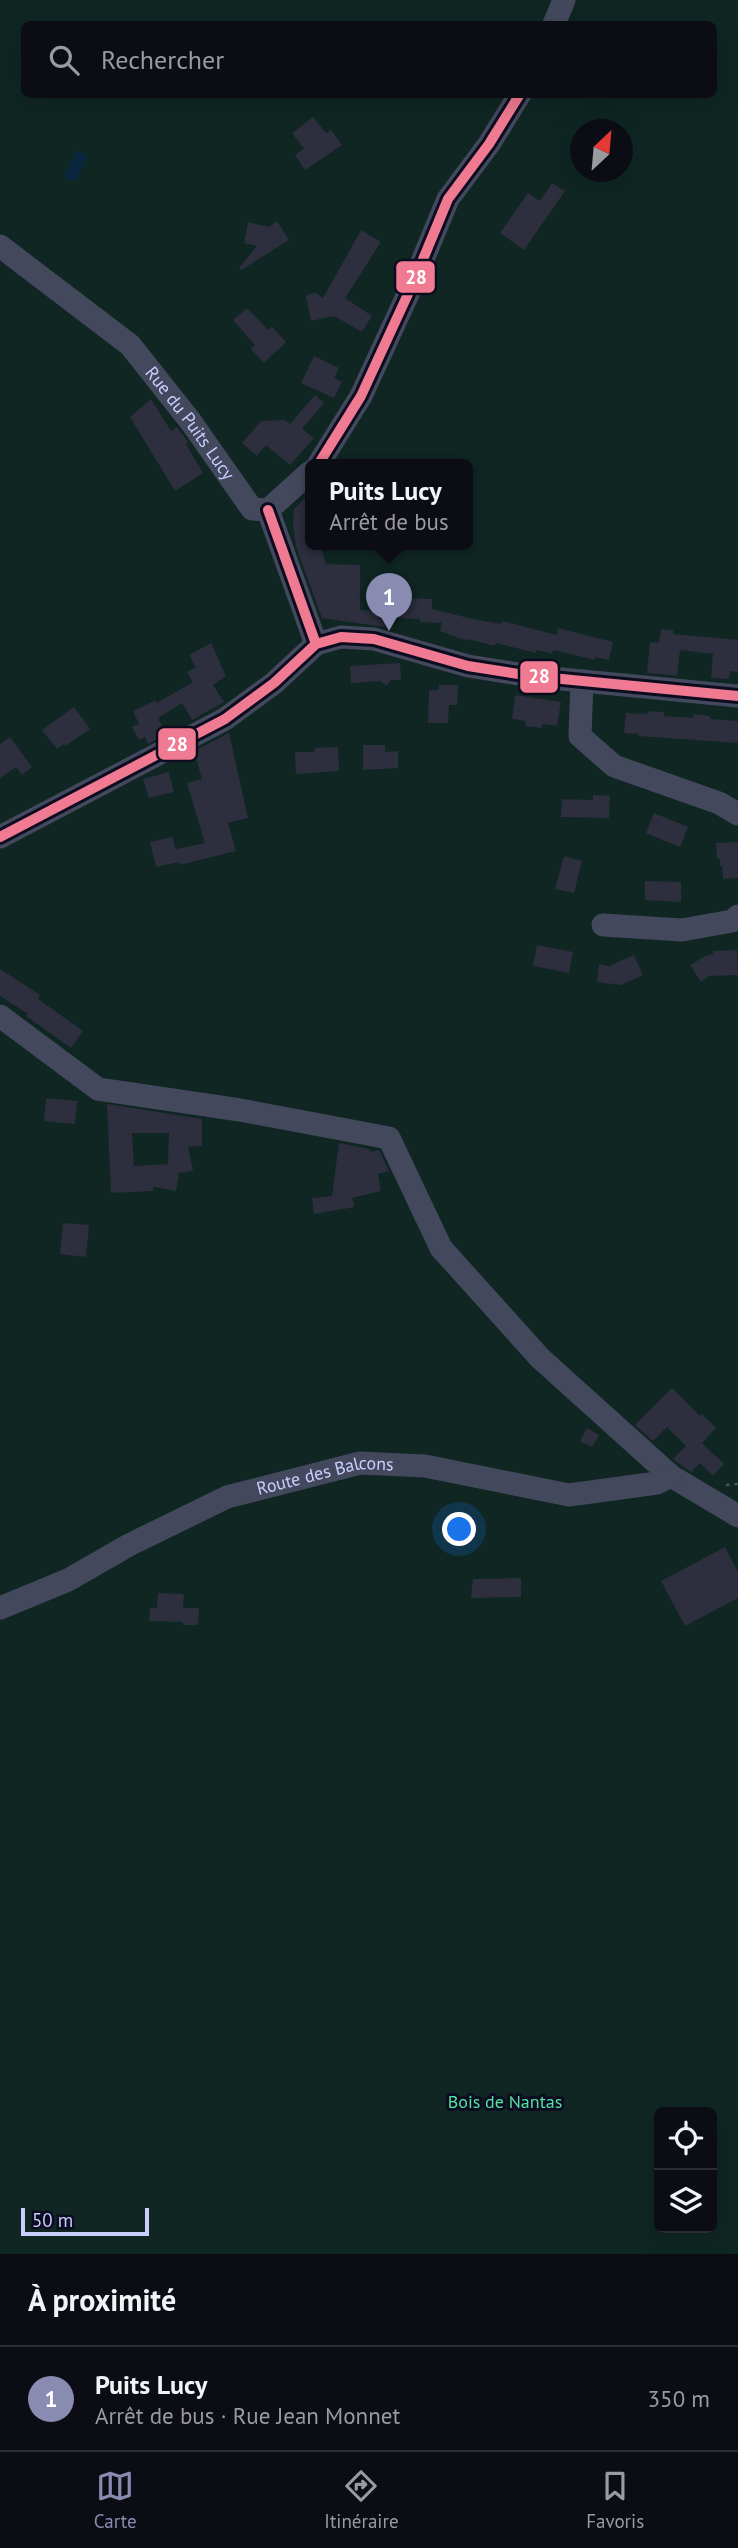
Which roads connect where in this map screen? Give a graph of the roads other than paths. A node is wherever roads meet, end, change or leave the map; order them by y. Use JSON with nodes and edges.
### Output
{"nodes":[{"id":1,"x":564,"y":0,"type":"edge"},
{"id":2,"x":555,"y":21,"type":"edge"},
{"id":3,"x":518,"y":98,"type":"edge"},
{"id":4,"x":0,"y":246,"type":"edge"},
{"id":5,"x":322,"y":459,"type":"edge"},
{"id":6,"x":305,"y":477,"type":"edge"},
{"id":7,"x":268,"y":510,"type":"junction"},
{"id":8,"x":316,"y":644,"type":"junction"},
{"id":9,"x":582,"y":681,"type":"junction"},
{"id":10,"x":738,"y":696,"type":"edge"},
{"id":11,"x":738,"y":814,"type":"edge"},
{"id":12,"x":0,"y":837,"type":"edge"},
{"id":13,"x":738,"y":916,"type":"edge"},
{"id":14,"x":603,"y":925,"type":"dead end"},
{"id":15,"x":0,"y":1016,"type":"edge"},
{"id":16,"x":671,"y":1476,"type":"junction"},
{"id":17,"x":738,"y":1516,"type":"edge"},
{"id":18,"x":0,"y":1608,"type":"edge"}],
"edges":[{"from":1,"to":2,"type":"street"},
{"from":3,"to":5,"type":"street"},
{"from":4,"to":7,"type":"street","name":"Rue du Puits Lucy"},
{"from":6,"to":7,"type":"street"},
{"from":7,"to":8,"type":"street"},
{"from":8,"to":9,"type":"street"},
{"from":8,"to":12,"type":"street"},
{"from":9,"to":10,"type":"street"},
{"from":9,"to":11,"type":"street"},
{"from":13,"to":14,"type":"street"},
{"from":15,"to":16,"type":"street"},
{"from":16,"to":17,"type":"street"},
{"from":16,"to":18,"type":"street","name":"Route des Balcons"}]}
